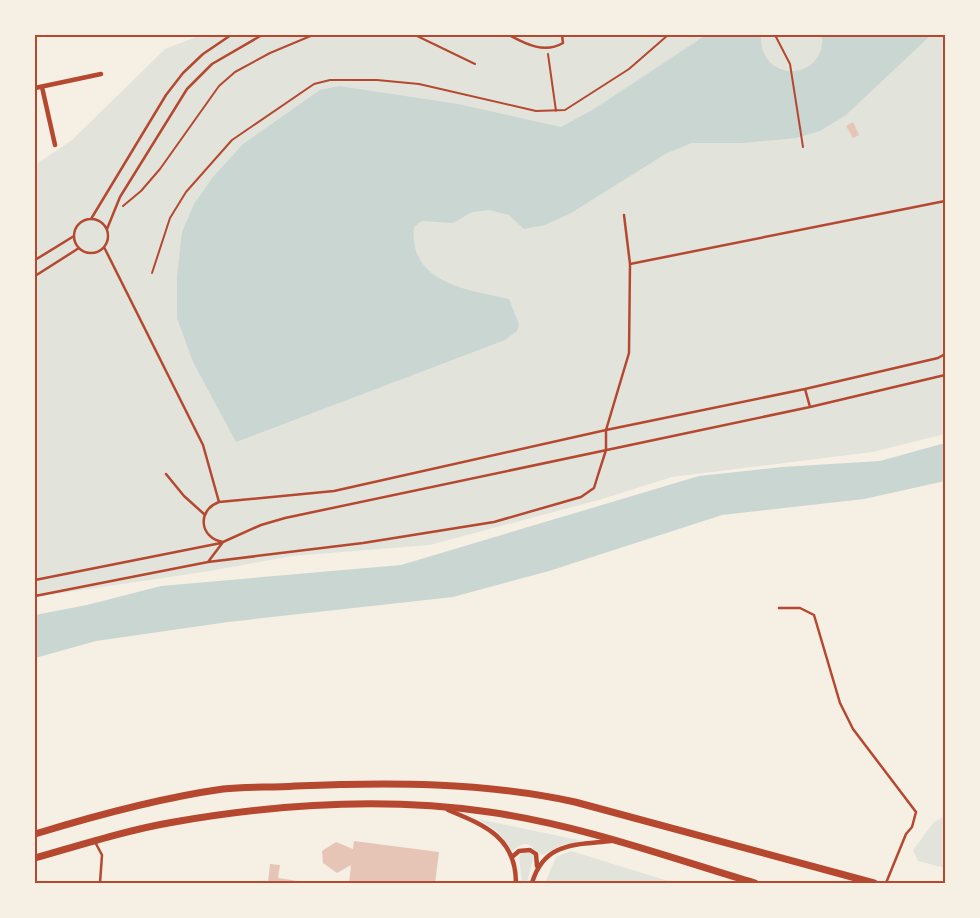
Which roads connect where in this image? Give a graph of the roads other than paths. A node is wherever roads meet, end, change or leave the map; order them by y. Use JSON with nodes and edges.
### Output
{"nodes":[{"id":1,"x":231,"y":35,"type":"edge"},
{"id":2,"x":262,"y":35,"type":"edge"},
{"id":3,"x":509,"y":35,"type":"edge"},
{"id":4,"x":562,"y":35,"type":"edge"},
{"id":5,"x":102,"y":74,"type":"dead end"},
{"id":6,"x":42,"y":87,"type":"junction"},
{"id":7,"x":35,"y":88,"type":"edge"},
{"id":8,"x":55,"y":145,"type":"dead end"},
{"id":9,"x":945,"y":202,"type":"edge"},
{"id":10,"x":624,"y":215,"type":"dead end"},
{"id":11,"x":92,"y":219,"type":"junction"},
{"id":12,"x":106,"y":229,"type":"junction"},
{"id":13,"x":74,"y":236,"type":"junction"},
{"id":14,"x":104,"y":247,"type":"junction"},
{"id":15,"x":79,"y":248,"type":"junction"},
{"id":16,"x":35,"y":260,"type":"edge"},
{"id":17,"x":630,"y":264,"type":"junction"},
{"id":18,"x":35,"y":276,"type":"edge"},
{"id":19,"x":945,"y":354,"type":"edge"},
{"id":20,"x":945,"y":375,"type":"edge"},
{"id":21,"x":805,"y":389,"type":"junction"},
{"id":22,"x":810,"y":406,"type":"junction"},
{"id":23,"x":606,"y":430,"type":"junction"},
{"id":24,"x":606,"y":450,"type":"junction"},
{"id":25,"x":166,"y":474,"type":"dead end"},
{"id":26,"x":219,"y":502,"type":"junction"},
{"id":27,"x":204,"y":514,"type":"junction"},
{"id":28,"x":223,"y":542,"type":"junction"},
{"id":29,"x":208,"y":562,"type":"junction"},
{"id":30,"x":35,"y":580,"type":"edge"},
{"id":31,"x":35,"y":596,"type":"edge"},
{"id":32,"x":779,"y":608,"type":"dead end"},
{"id":33,"x":439,"y":806,"type":"junction"},
{"id":34,"x":35,"y":834,"type":"edge"},
{"id":35,"x":94,"y":841,"type":"junction"},
{"id":36,"x":616,"y":841,"type":"junction"},
{"id":37,"x":512,"y":857,"type":"junction"},
{"id":38,"x":35,"y":858,"type":"edge"},
{"id":39,"x":536,"y":867,"type":"junction"},
{"id":40,"x":100,"y":883,"type":"edge"},
{"id":41,"x":516,"y":883,"type":"edge"},
{"id":42,"x":532,"y":883,"type":"edge"},
{"id":43,"x":755,"y":883,"type":"edge"},
{"id":44,"x":874,"y":883,"type":"edge"},
{"id":45,"x":886,"y":883,"type":"edge"}],
"edges":[{"from":1,"to":11,"type":"lane"},
{"from":2,"to":12,"type":"lane"},
{"from":3,"to":4,"type":"lane"},
{"from":5,"to":6,"type":"street"},
{"from":6,"to":7,"type":"street"},
{"from":6,"to":8,"type":"street"},
{"from":9,"to":17,"type":"lane"},
{"from":10,"to":17,"type":"lane"},
{"from":11,"to":12,"type":"lane"},
{"from":11,"to":13,"type":"lane"},
{"from":12,"to":14,"type":"lane"},
{"from":13,"to":15,"type":"lane"},
{"from":13,"to":16,"type":"lane"},
{"from":14,"to":15,"type":"lane"},
{"from":14,"to":26,"type":"lane"},
{"from":15,"to":18,"type":"lane"},
{"from":17,"to":23,"type":"lane"},
{"from":19,"to":21,"type":"lane"},
{"from":20,"to":22,"type":"lane"},
{"from":21,"to":22,"type":"lane"},
{"from":21,"to":23,"type":"lane"},
{"from":22,"to":24,"type":"lane"},
{"from":23,"to":24,"type":"lane"},
{"from":23,"to":26,"type":"lane"},
{"from":24,"to":28,"type":"lane"},
{"from":24,"to":29,"type":"lane"},
{"from":25,"to":27,"type":"lane"},
{"from":26,"to":27,"type":"lane"},
{"from":27,"to":28,"type":"lane"},
{"from":28,"to":29,"type":"lane"},
{"from":28,"to":30,"type":"lane"},
{"from":29,"to":31,"type":"lane"},
{"from":32,"to":45,"type":"lane"},
{"from":33,"to":35,"type":"main road"},
{"from":33,"to":36,"type":"main road"},
{"from":33,"to":37,"type":"street"},
{"from":34,"to":44,"type":"main road"},
{"from":35,"to":38,"type":"main road"},
{"from":35,"to":40,"type":"lane"},
{"from":36,"to":39,"type":"street"},
{"from":36,"to":43,"type":"main road"},
{"from":37,"to":39,"type":"street"},
{"from":37,"to":41,"type":"street"},
{"from":39,"to":42,"type":"street"}]}
